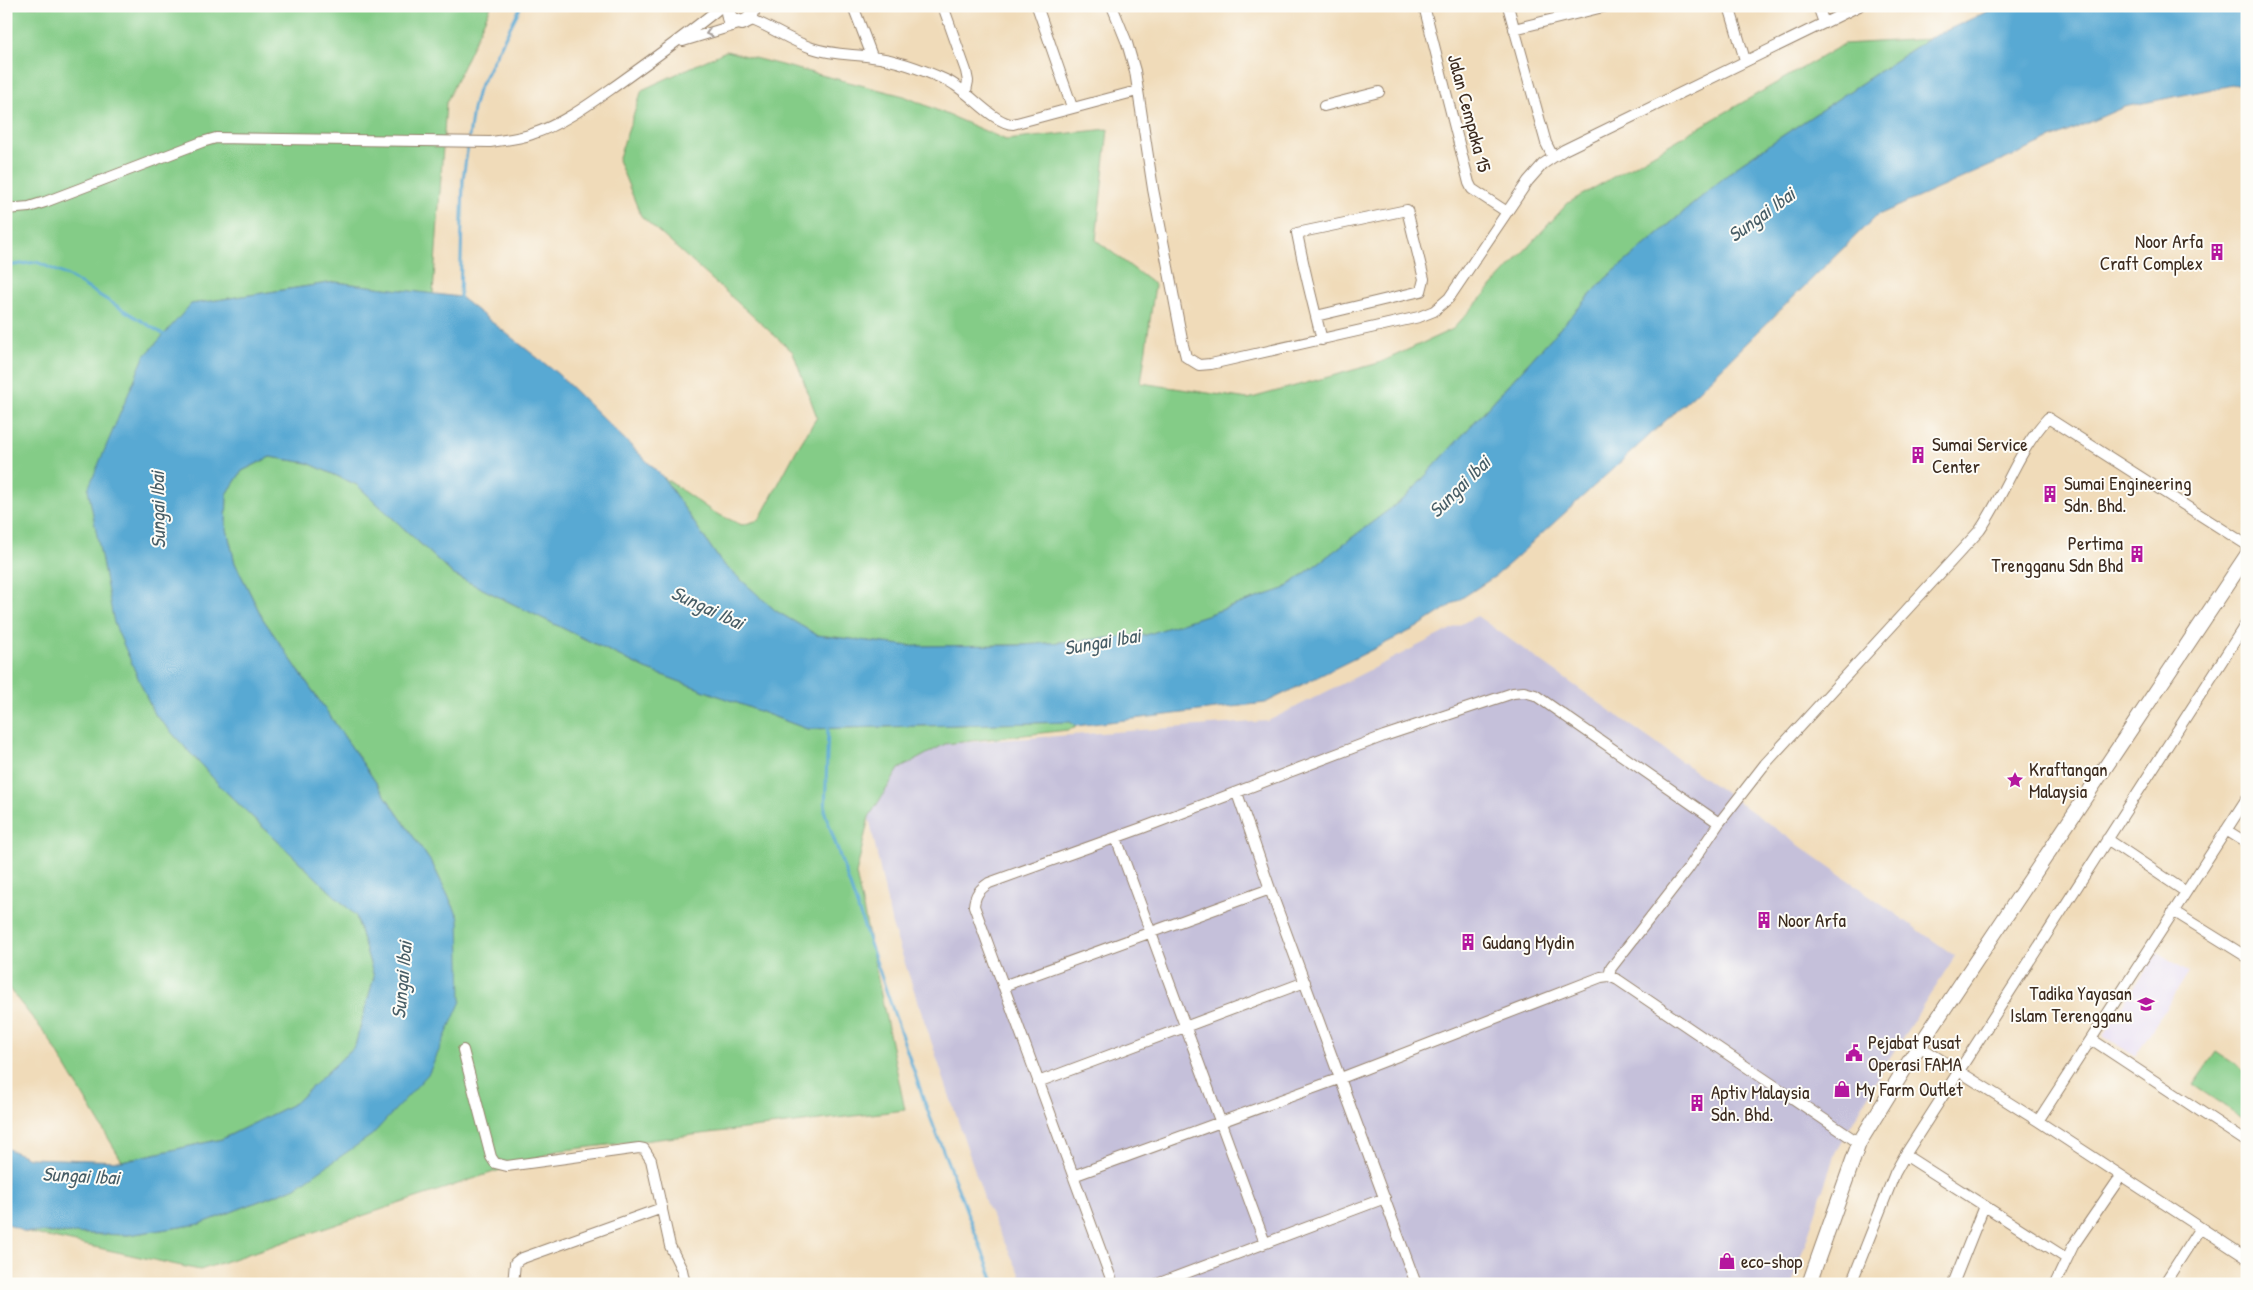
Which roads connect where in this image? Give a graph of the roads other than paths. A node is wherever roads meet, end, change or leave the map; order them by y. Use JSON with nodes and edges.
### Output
{"nodes":[{"id":1,"x":722,"y":6,"type":"edge"},
{"id":2,"x":726,"y":6,"type":"edge"},
{"id":3,"x":853,"y":6,"type":"edge"},
{"id":4,"x":943,"y":6,"type":"edge"},
{"id":5,"x":1037,"y":6,"type":"edge"},
{"id":6,"x":1112,"y":6,"type":"edge"},
{"id":7,"x":1424,"y":6,"type":"edge"},
{"id":8,"x":1508,"y":6,"type":"edge"},
{"id":9,"x":1607,"y":6,"type":"edge"},
{"id":10,"x":1729,"y":6,"type":"edge"},
{"id":11,"x":1818,"y":6,"type":"edge"},
{"id":12,"x":1859,"y":6,"type":"edge"},
{"id":13,"x":751,"y":14,"type":"edge"},
{"id":14,"x":1824,"y":22,"type":"junction"},
{"id":15,"x":1514,"y":29,"type":"junction"},
{"id":16,"x":677,"y":43,"type":"junction"},
{"id":17,"x":872,"y":56,"type":"junction"},
{"id":18,"x":1745,"y":60,"type":"junction"},
{"id":19,"x":966,"y":91,"type":"junction"},
{"id":20,"x":1137,"y":91,"type":"junction"},
{"id":21,"x":1379,"y":92,"type":"dead end"},
{"id":22,"x":1324,"y":106,"type":"dead end"},
{"id":23,"x":1072,"y":107,"type":"junction"},
{"id":24,"x":1553,"y":157,"type":"junction"},
{"id":25,"x":6,"y":209,"type":"edge"},
{"id":26,"x":1507,"y":212,"type":"junction"},
{"id":27,"x":1316,"y":316,"type":"junction"},
{"id":28,"x":1322,"y":340,"type":"junction"},
{"id":29,"x":2247,"y":546,"type":"edge"},
{"id":30,"x":2247,"y":555,"type":"edge"},
{"id":31,"x":2247,"y":622,"type":"edge"},
{"id":32,"x":1237,"y":793,"type":"junction"},
{"id":33,"x":2247,"y":798,"type":"edge"},
{"id":34,"x":1719,"y":823,"type":"junction"},
{"id":35,"x":2226,"y":830,"type":"junction"},
{"id":36,"x":1116,"y":838,"type":"junction"},
{"id":37,"x":2107,"y":839,"type":"junction"},
{"id":38,"x":2247,"y":843,"type":"edge"},
{"id":39,"x":1270,"y":889,"type":"junction"},
{"id":40,"x":2186,"y":892,"type":"junction"},
{"id":41,"x":2173,"y":911,"type":"junction"},
{"id":42,"x":1151,"y":932,"type":"junction"},
{"id":43,"x":2247,"y":957,"type":"edge"},
{"id":44,"x":1609,"y":976,"type":"junction"},
{"id":45,"x":1305,"y":982,"type":"junction"},
{"id":46,"x":1003,"y":986,"type":"junction"},
{"id":47,"x":1185,"y":1026,"type":"junction"},
{"id":48,"x":2091,"y":1039,"type":"junction"},
{"id":49,"x":1919,"y":1046,"type":"junction"},
{"id":50,"x":463,"y":1050,"type":"dead end"},
{"id":51,"x":1958,"y":1070,"type":"junction"},
{"id":52,"x":1341,"y":1078,"type":"junction"},
{"id":53,"x":1038,"y":1082,"type":"junction"},
{"id":54,"x":2038,"y":1121,"type":"junction"},
{"id":55,"x":1220,"y":1122,"type":"junction"},
{"id":56,"x":2247,"y":1142,"type":"edge"},
{"id":57,"x":1859,"y":1144,"type":"junction"},
{"id":58,"x":1905,"y":1155,"type":"junction"},
{"id":59,"x":1073,"y":1176,"type":"junction"},
{"id":60,"x":2121,"y":1176,"type":"junction"},
{"id":61,"x":1385,"y":1198,"type":"junction"},
{"id":62,"x":1984,"y":1206,"type":"junction"},
{"id":63,"x":662,"y":1208,"type":"junction"},
{"id":64,"x":2200,"y":1228,"type":"junction"},
{"id":65,"x":1265,"y":1243,"type":"junction"},
{"id":66,"x":2066,"y":1258,"type":"junction"},
{"id":67,"x":2247,"y":1258,"type":"edge"},
{"id":68,"x":513,"y":1284,"type":"edge"},
{"id":69,"x":685,"y":1284,"type":"edge"},
{"id":70,"x":1112,"y":1284,"type":"edge"},
{"id":71,"x":1157,"y":1284,"type":"edge"},
{"id":72,"x":1416,"y":1284,"type":"edge"},
{"id":73,"x":1809,"y":1284,"type":"edge"},
{"id":74,"x":1851,"y":1284,"type":"edge"},
{"id":75,"x":1953,"y":1284,"type":"edge"},
{"id":76,"x":2055,"y":1284,"type":"edge"},
{"id":77,"x":2164,"y":1284,"type":"edge"}],
"edges":[{"from":1,"to":16,"type":"street"},
{"from":2,"to":13,"type":"street"},
{"from":3,"to":17,"type":"street"},
{"from":4,"to":19,"type":"street"},
{"from":5,"to":23,"type":"street"},
{"from":6,"to":20,"type":"street"},
{"from":7,"to":26,"type":"street","name":"Jalan Cempaka 15"},
{"from":8,"to":15,"type":"street"},
{"from":9,"to":15,"type":"street"},
{"from":10,"to":18,"type":"street"},
{"from":11,"to":14,"type":"street"},
{"from":12,"to":14,"type":"street"},
{"from":13,"to":16,"type":"street","one_way":true},
{"from":13,"to":17,"type":"street"},
{"from":14,"to":18,"type":"street"},
{"from":15,"to":24,"type":"street"},
{"from":16,"to":25,"type":"street"},
{"from":17,"to":19,"type":"street"},
{"from":18,"to":24,"type":"street"},
{"from":19,"to":23,"type":"street"},
{"from":20,"to":23,"type":"street"},
{"from":20,"to":28,"type":"street"},
{"from":21,"to":22,"type":"street"},
{"from":24,"to":26,"type":"street"},
{"from":26,"to":28,"type":"street"},
{"from":27,"to":27,"type":"street"},
{"from":27,"to":28,"type":"street"},
{"from":29,"to":34,"type":"street"},
{"from":30,"to":49,"type":"street"},
{"from":31,"to":37,"type":"street"},
{"from":32,"to":34,"type":"street"},
{"from":32,"to":36,"type":"street"},
{"from":32,"to":39,"type":"street"},
{"from":33,"to":35,"type":"street"},
{"from":34,"to":44,"type":"street"},
{"from":35,"to":38,"type":"street"},
{"from":35,"to":40,"type":"street"},
{"from":36,"to":42,"type":"street"},
{"from":36,"to":46,"type":"street"},
{"from":37,"to":40,"type":"street"},
{"from":37,"to":51,"type":"street"},
{"from":39,"to":42,"type":"street"},
{"from":39,"to":45,"type":"street"},
{"from":40,"to":41,"type":"street"},
{"from":41,"to":43,"type":"street"},
{"from":41,"to":48,"type":"street"},
{"from":42,"to":46,"type":"street"},
{"from":42,"to":47,"type":"street"},
{"from":44,"to":52,"type":"street"},
{"from":44,"to":57,"type":"street"},
{"from":45,"to":47,"type":"street"},
{"from":45,"to":52,"type":"street"},
{"from":46,"to":53,"type":"street"},
{"from":47,"to":53,"type":"street"},
{"from":47,"to":55,"type":"street"},
{"from":48,"to":54,"type":"street"},
{"from":48,"to":56,"type":"street"},
{"from":49,"to":51,"type":"street"},
{"from":49,"to":57,"type":"street"},
{"from":50,"to":63,"type":"street"},
{"from":51,"to":54,"type":"street"},
{"from":51,"to":58,"type":"street"},
{"from":52,"to":55,"type":"street"},
{"from":52,"to":61,"type":"street"},
{"from":53,"to":59,"type":"street"},
{"from":54,"to":60,"type":"street"},
{"from":55,"to":59,"type":"street"},
{"from":55,"to":65,"type":"street"},
{"from":57,"to":73,"type":"street"},
{"from":58,"to":62,"type":"street"},
{"from":58,"to":74,"type":"street"},
{"from":59,"to":70,"type":"street"},
{"from":60,"to":64,"type":"street"},
{"from":60,"to":66,"type":"street"},
{"from":61,"to":65,"type":"street"},
{"from":61,"to":72,"type":"street"},
{"from":62,"to":66,"type":"street"},
{"from":62,"to":75,"type":"street"},
{"from":63,"to":68,"type":"street"},
{"from":63,"to":69,"type":"street"},
{"from":64,"to":67,"type":"street"},
{"from":64,"to":77,"type":"street"},
{"from":65,"to":71,"type":"street"},
{"from":66,"to":76,"type":"street"}]}
